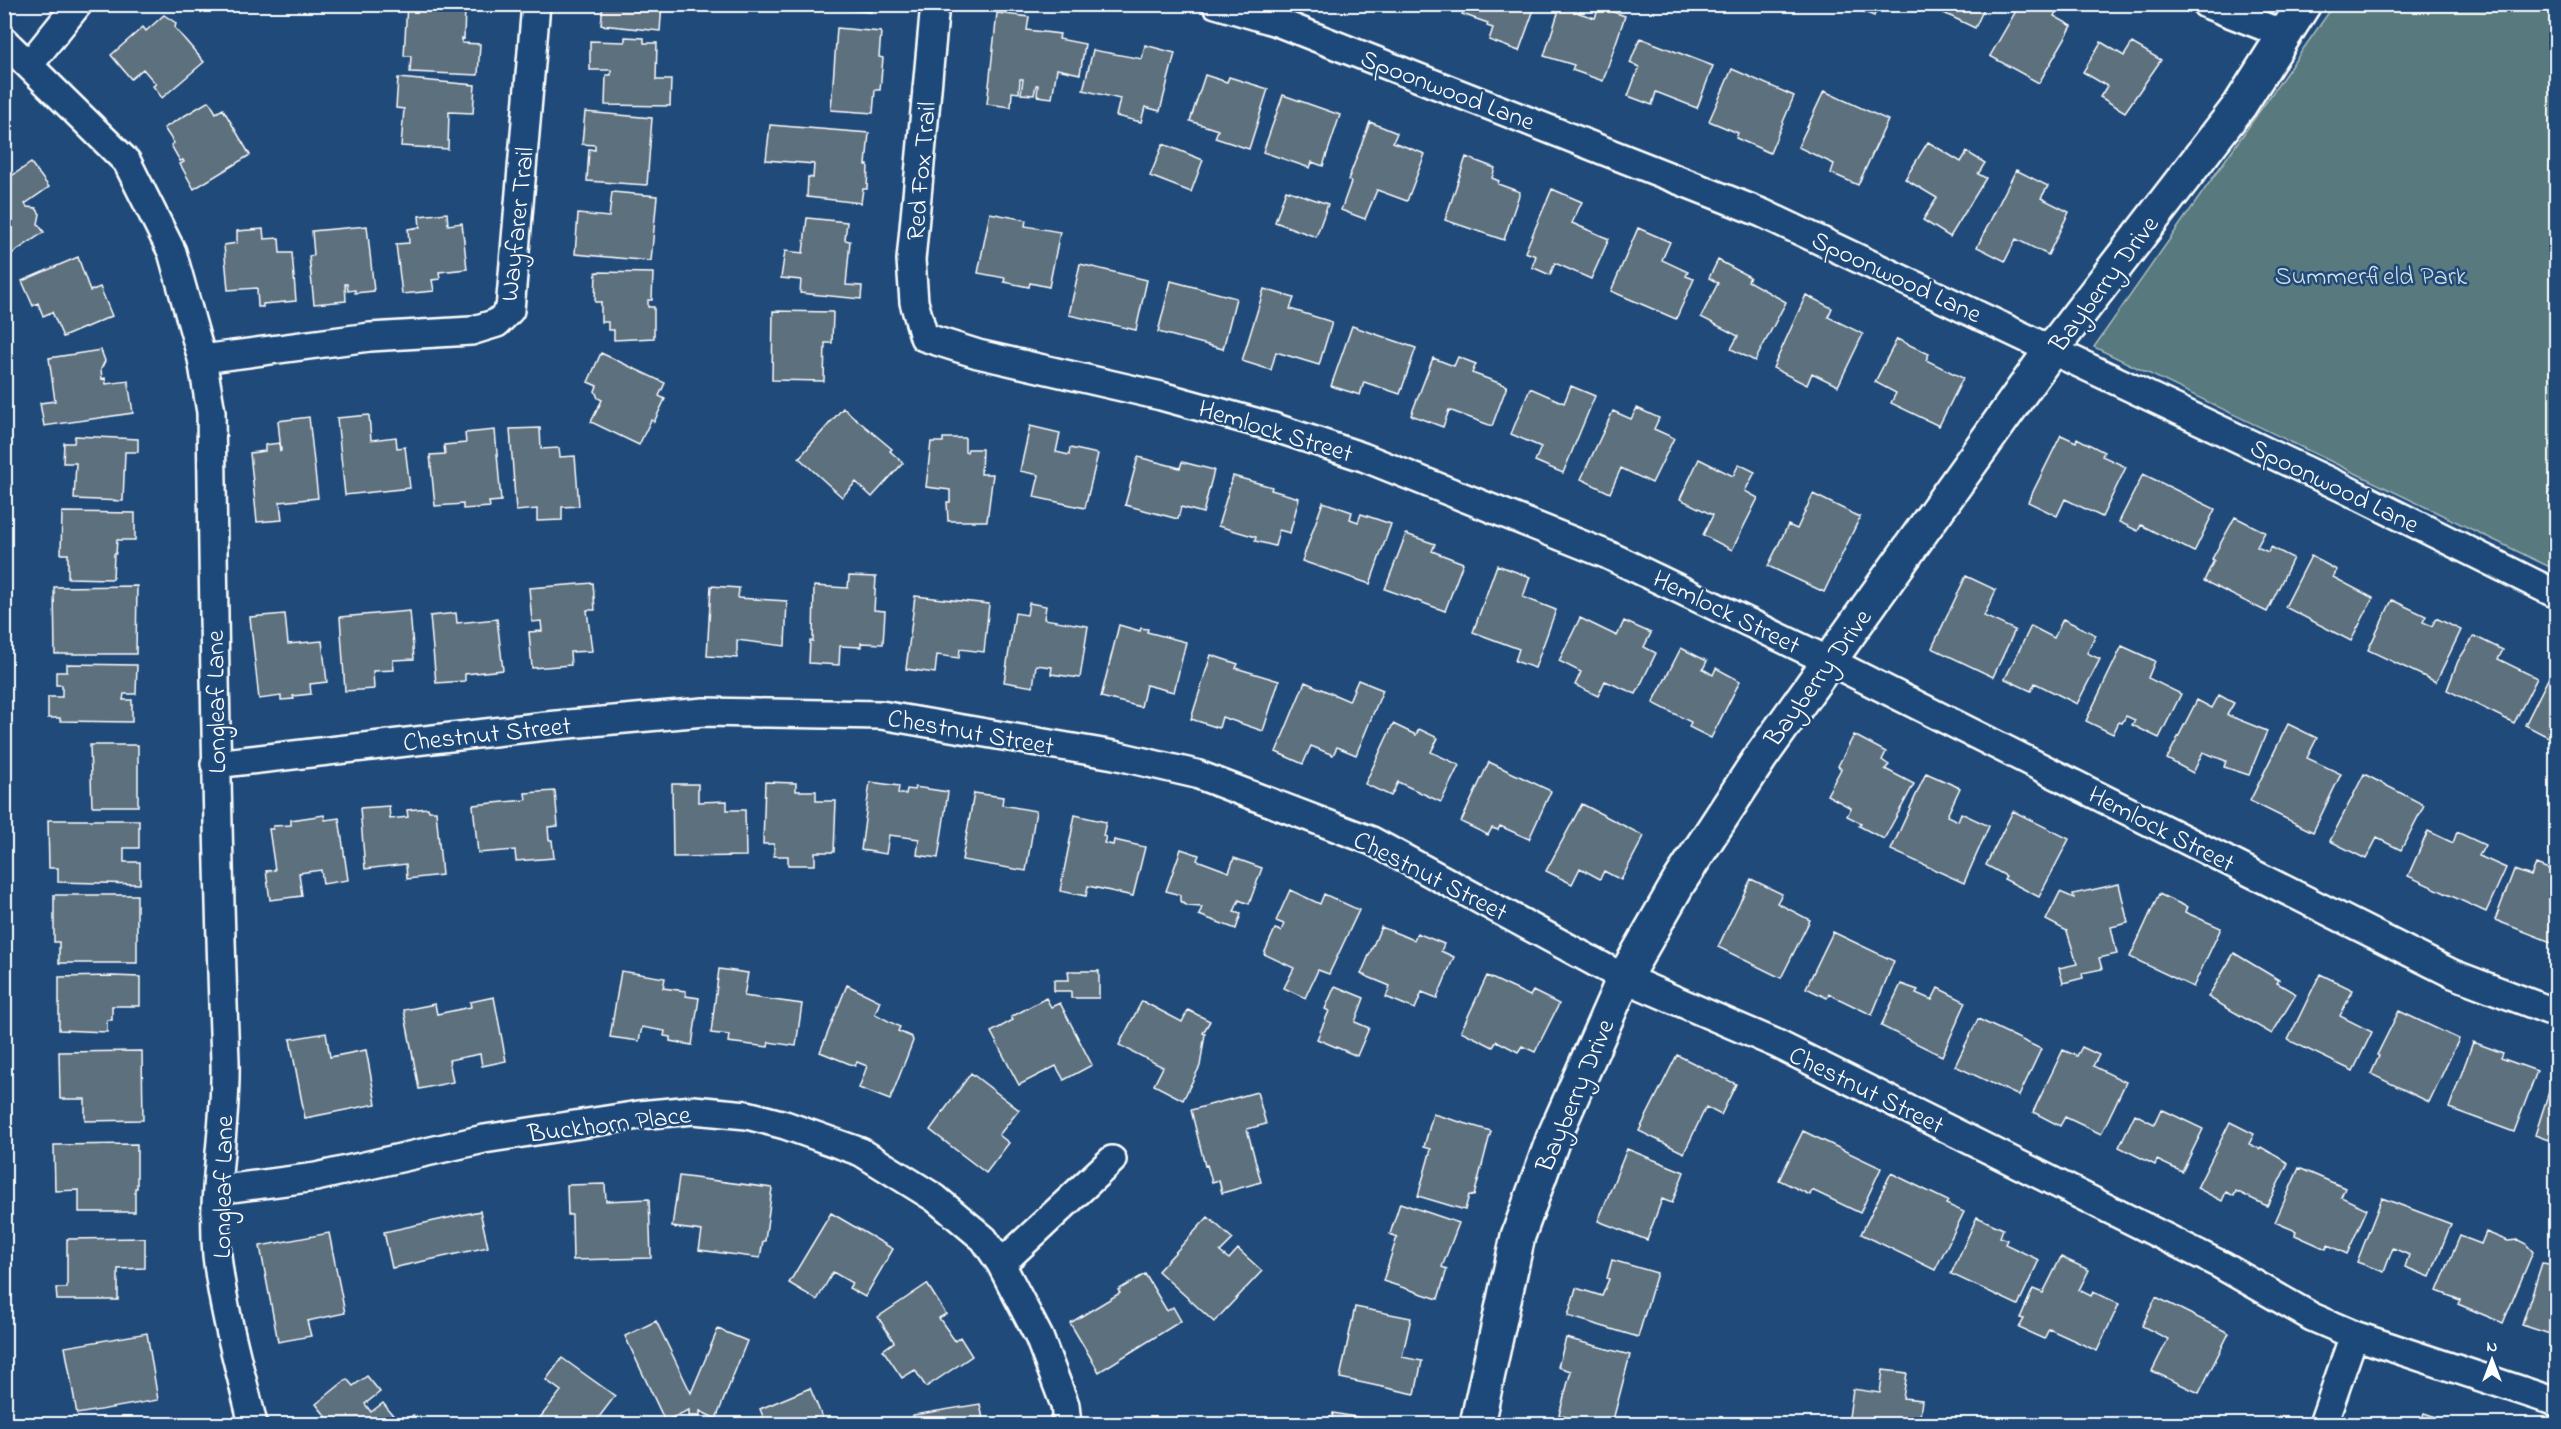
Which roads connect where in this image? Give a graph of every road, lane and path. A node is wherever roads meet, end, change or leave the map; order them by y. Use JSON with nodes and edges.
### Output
{"nodes":[{"id":1,"x":78,"y":4,"type":"edge"},
{"id":2,"x":536,"y":4,"type":"edge"},
{"id":3,"x":935,"y":4,"type":"edge"},
{"id":4,"x":1216,"y":4,"type":"edge"},
{"id":5,"x":2205,"y":4,"type":"edge"},
{"id":6,"x":2304,"y":4,"type":"edge"},
{"id":7,"x":2286,"y":35,"type":"junction"},
{"id":8,"x":4,"y":41,"type":"edge"},
{"id":9,"x":29,"y":65,"type":"junction"},
{"id":10,"x":924,"y":337,"type":"joint"},
{"id":11,"x":2052,"y":349,"type":"junction"},
{"id":12,"x":202,"y":359,"type":"junction"},
{"id":13,"x":2556,"y":594,"type":"edge"},
{"id":14,"x":1829,"y":660,"type":"junction"},
{"id":15,"x":215,"y":764,"type":"junction"},
{"id":16,"x":1624,"y":978,"type":"junction"},
{"id":17,"x":2556,"y":1013,"type":"edge"},
{"id":18,"x":1112,"y":1160,"type":"dead end"},
{"id":19,"x":217,"y":1190,"type":"junction"},
{"id":20,"x":1001,"y":1264,"type":"junction"},
{"id":21,"x":2355,"y":1335,"type":"junction"},
{"id":22,"x":2556,"y":1402,"type":"edge"},
{"id":23,"x":254,"y":1425,"type":"edge"},
{"id":24,"x":1067,"y":1425,"type":"edge"},
{"id":25,"x":1477,"y":1425,"type":"edge"},
{"id":26,"x":2323,"y":1425,"type":"edge"}],
"edges":[{"from":1,"to":9,"type":"street"},
{"from":2,"to":12,"type":"street","name":"Wayfarer Trail"},
{"from":3,"to":10,"type":"street","name":"Red Fox Trail"},
{"from":4,"to":11,"type":"street","name":"Spoonwood Lane"},
{"from":5,"to":7,"type":"street"},
{"from":6,"to":7,"type":"street","name":"Bayberry Drive"},
{"from":7,"to":11,"type":"street","name":"Bayberry Drive"},
{"from":8,"to":9,"type":"street","name":"Longleaf Lane"},
{"from":9,"to":12,"type":"street","name":"Longleaf Lane"},
{"from":10,"to":14,"type":"street","name":"Hemlock Street"},
{"from":11,"to":13,"type":"street","name":"Spoonwood Lane"},
{"from":11,"to":14,"type":"street","name":"Bayberry Drive"},
{"from":12,"to":15,"type":"street","name":"Longleaf Lane"},
{"from":14,"to":16,"type":"street","name":"Bayberry Drive"},
{"from":14,"to":17,"type":"street","name":"Hemlock Street"},
{"from":15,"to":16,"type":"street","name":"Chestnut Street"},
{"from":15,"to":19,"type":"street","name":"Longleaf Lane"},
{"from":16,"to":21,"type":"street","name":"Chestnut Street"},
{"from":16,"to":25,"type":"street","name":"Bayberry Drive"},
{"from":18,"to":20,"type":"street"},
{"from":19,"to":20,"type":"street","name":"Buckhorn Place"},
{"from":19,"to":23,"type":"street","name":"Longleaf Lane"},
{"from":20,"to":24,"type":"street","name":"Buckhorn Place"},
{"from":21,"to":22,"type":"street","name":"Chestnut Street"},
{"from":21,"to":26,"type":"street"}]}
